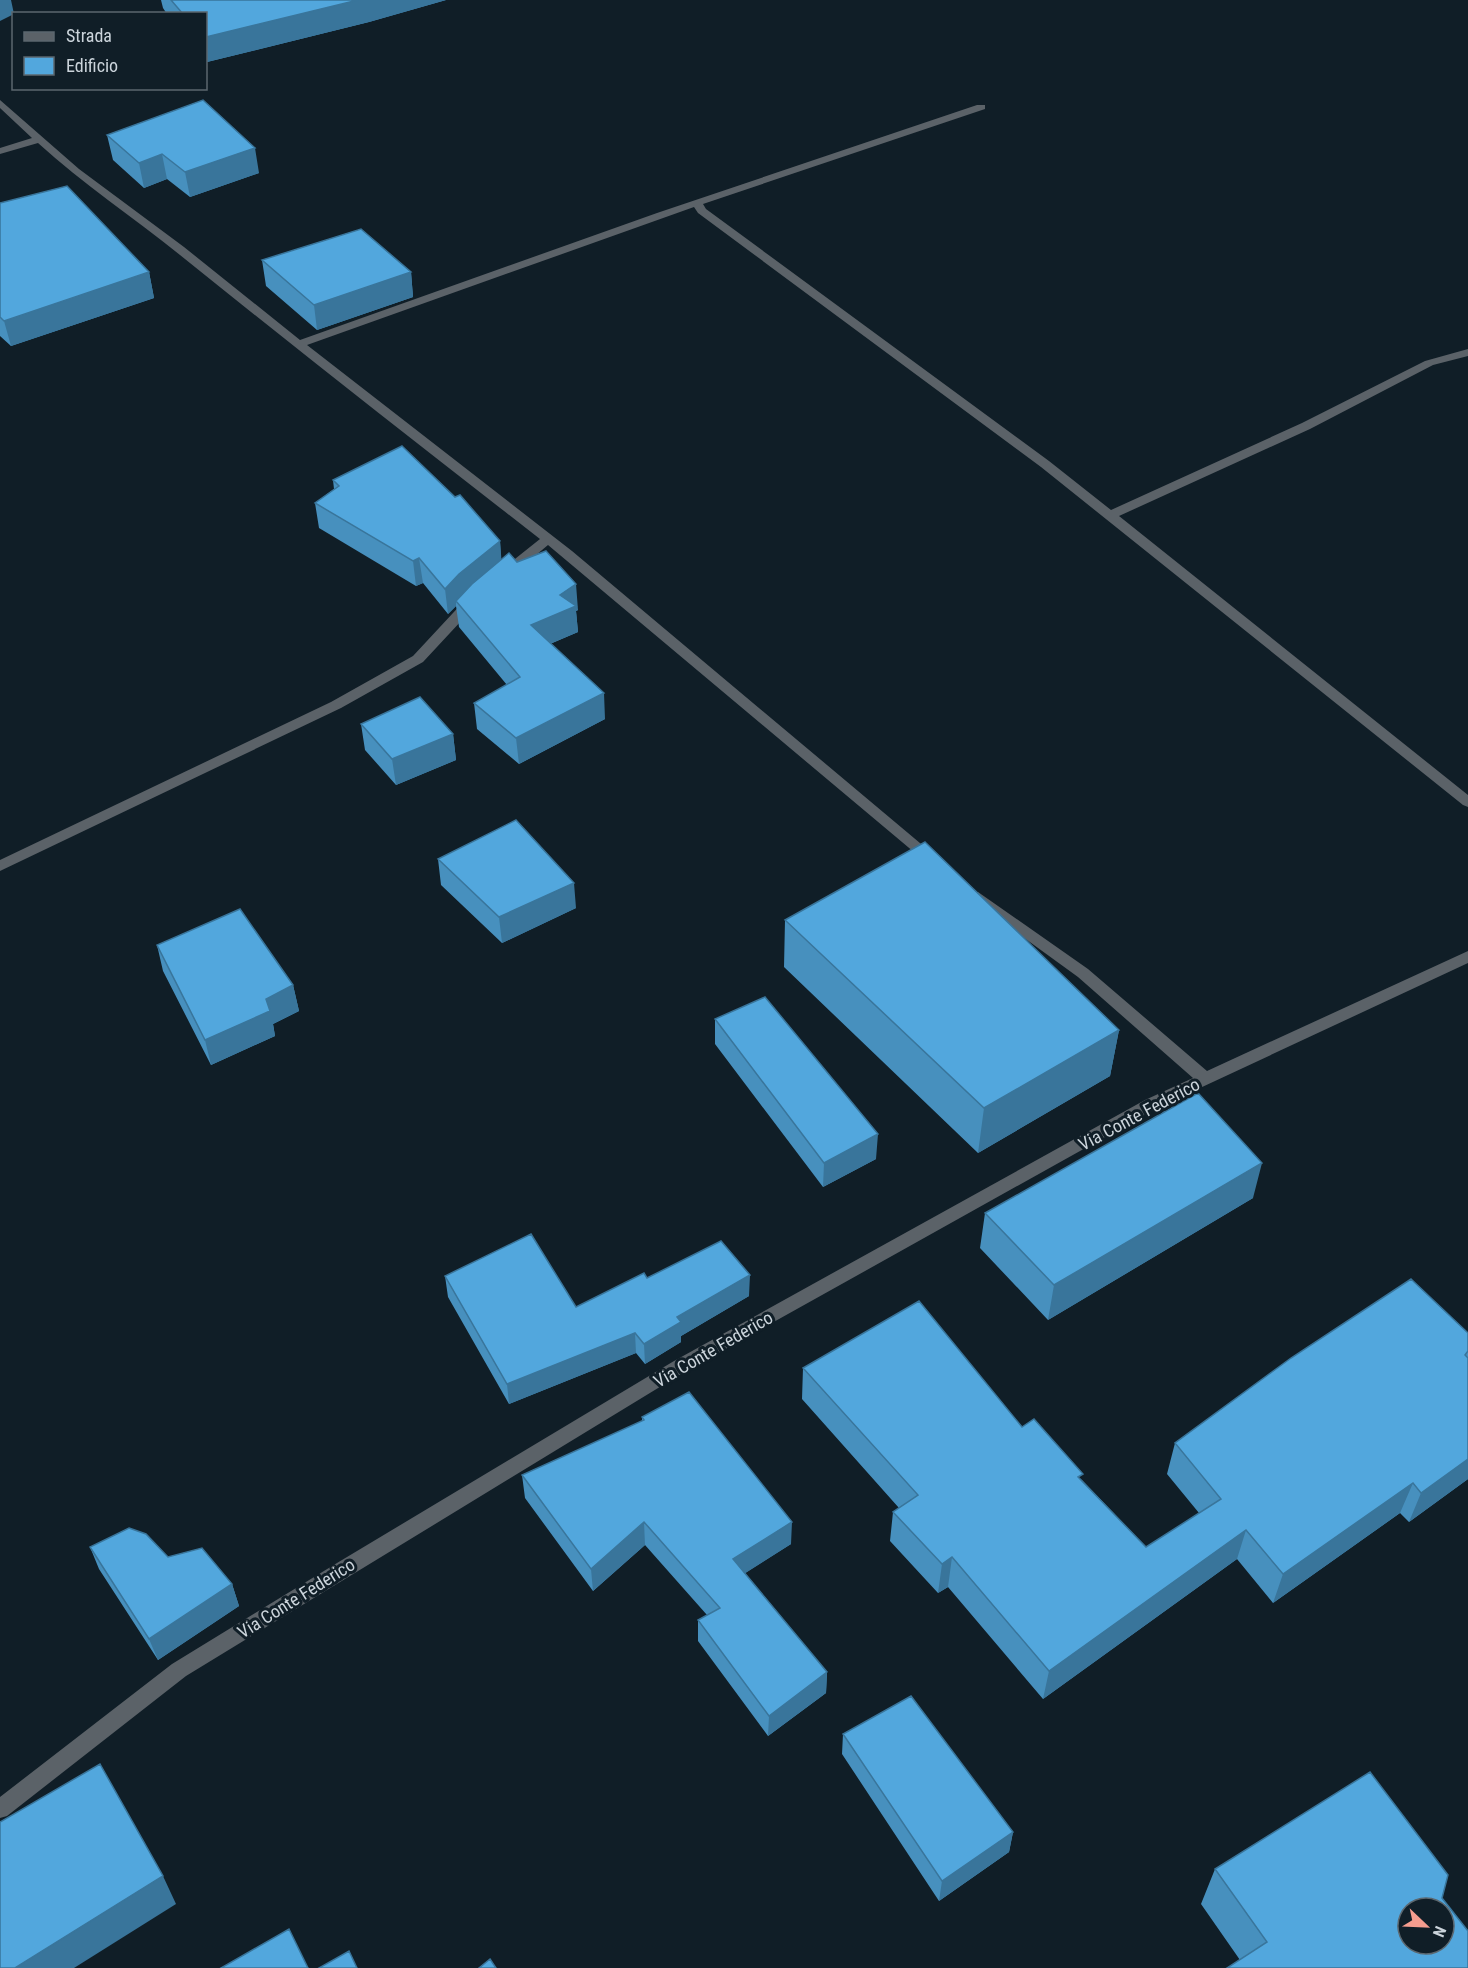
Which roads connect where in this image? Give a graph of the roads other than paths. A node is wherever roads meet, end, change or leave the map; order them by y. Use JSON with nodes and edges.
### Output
{"nodes":[{"id":1,"x":0,"y":103,"type":"edge"},
{"id":2,"x":981,"y":107,"type":"dead end"},
{"id":3,"x":40,"y":139,"type":"junction"},
{"id":4,"x":0,"y":151,"type":"edge"},
{"id":5,"x":697,"y":203,"type":"junction"},
{"id":6,"x":300,"y":344,"type":"junction"},
{"id":7,"x":1468,"y":352,"type":"edge"},
{"id":8,"x":1109,"y":516,"type":"junction"},
{"id":9,"x":547,"y":539,"type":"junction"},
{"id":10,"x":1468,"y":802,"type":"edge"},
{"id":11,"x":0,"y":866,"type":"edge"},
{"id":12,"x":946,"y":870,"type":"edge"},
{"id":13,"x":964,"y":885,"type":"edge"},
{"id":14,"x":1468,"y":957,"type":"edge"},
{"id":15,"x":1205,"y":1079,"type":"junction"},
{"id":16,"x":0,"y":1809,"type":"edge"}],
"edges":[{"from":1,"to":3,"type":"street"},
{"from":2,"to":5,"type":"street"},
{"from":3,"to":4,"type":"street"},
{"from":3,"to":6,"type":"street"},
{"from":5,"to":6,"type":"street"},
{"from":5,"to":8,"type":"street"},
{"from":6,"to":9,"type":"street"},
{"from":7,"to":8,"type":"street"},
{"from":8,"to":10,"type":"street"},
{"from":9,"to":11,"type":"street"},
{"from":9,"to":12,"type":"street"},
{"from":13,"to":15,"type":"street"},
{"from":14,"to":15,"type":"street","name":"Via Conte Federico"},
{"from":15,"to":16,"type":"street","name":"Via Conte Federico"}]}
